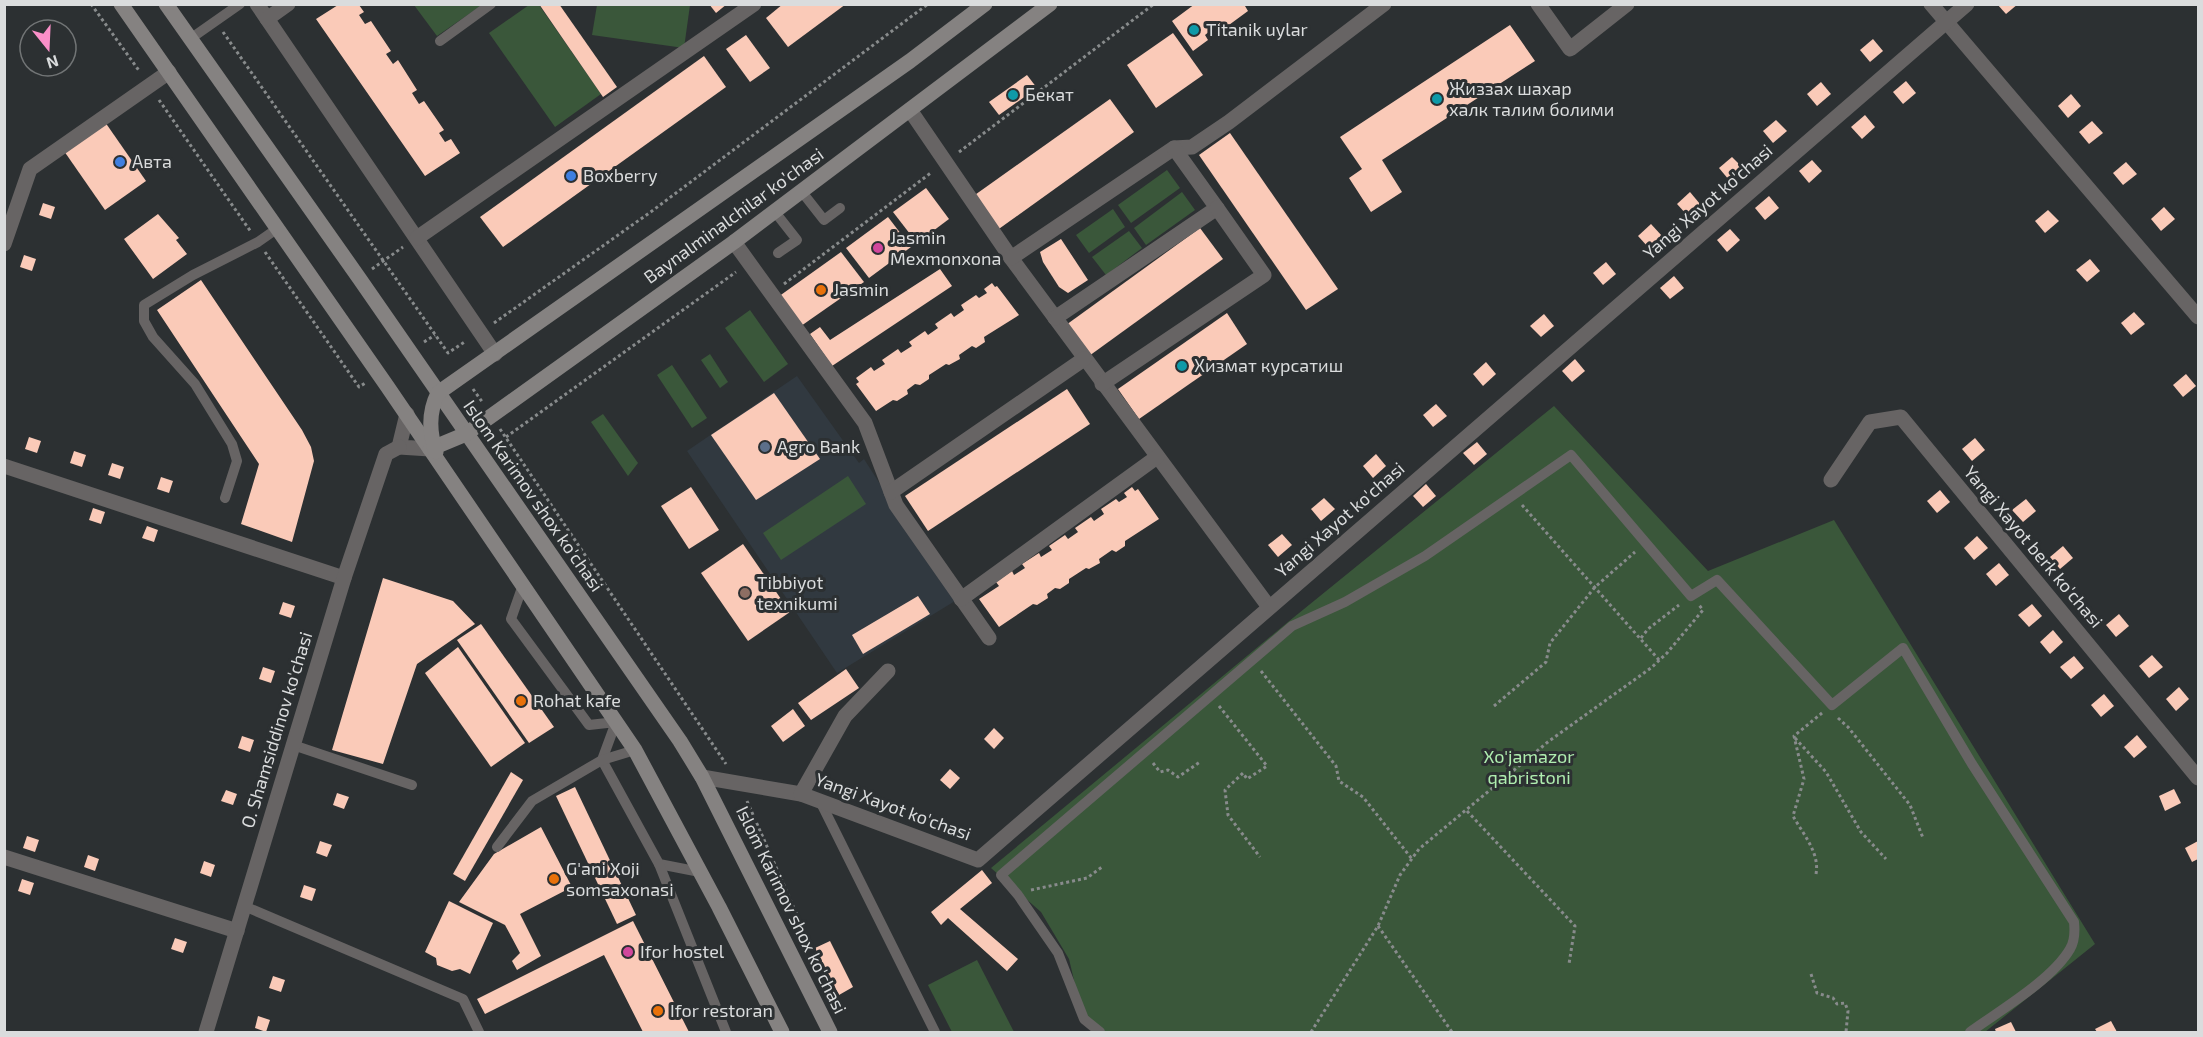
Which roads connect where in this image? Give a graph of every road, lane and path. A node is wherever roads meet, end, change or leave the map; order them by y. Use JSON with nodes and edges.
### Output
{"nodes":[{"id":1,"x":91,"y":4,"type":"edge"},
{"id":2,"x":121,"y":4,"type":"edge"},
{"id":3,"x":166,"y":4,"type":"edge"},
{"id":4,"x":240,"y":4,"type":"edge"},
{"id":5,"x":257,"y":4,"type":"edge"},
{"id":6,"x":288,"y":4,"type":"edge"},
{"id":7,"x":491,"y":4,"type":"edge"},
{"id":8,"x":754,"y":4,"type":"edge"},
{"id":9,"x":928,"y":4,"type":"edge"},
{"id":10,"x":985,"y":4,"type":"edge"},
{"id":11,"x":1050,"y":4,"type":"edge"},
{"id":12,"x":1154,"y":4,"type":"edge"},
{"id":13,"x":1384,"y":4,"type":"edge"},
{"id":14,"x":1538,"y":4,"type":"edge"},
{"id":15,"x":1627,"y":4,"type":"edge"},
{"id":16,"x":1931,"y":4,"type":"edge"},
{"id":17,"x":1967,"y":4,"type":"edge"},
{"id":18,"x":267,"y":19,"type":"junction"},
{"id":19,"x":216,"y":21,"type":"junction"},
{"id":20,"x":1947,"y":21,"type":"junction"},
{"id":21,"x":190,"y":39,"type":"junction"},
{"id":22,"x":440,"y":41,"type":"dead end"},
{"id":23,"x":169,"y":72,"type":"junction"},
{"id":24,"x":150,"y":86,"type":"junction"},
{"id":25,"x":910,"y":110,"type":"junction"},
{"id":26,"x":1173,"y":148,"type":"junction"},
{"id":27,"x":946,"y":162,"type":"junction"},
{"id":28,"x":802,"y":192,"type":"junction"},
{"id":29,"x":840,"y":208,"type":"dead end"},
{"id":30,"x":1217,"y":208,"type":"junction"},
{"id":31,"x":775,"y":212,"type":"junction"},
{"id":32,"x":278,"y":228,"type":"junction"},
{"id":33,"x":417,"y":238,"type":"junction"},
{"id":34,"x":258,"y":242,"type":"junction"},
{"id":35,"x":734,"y":242,"type":"junction"},
{"id":36,"x":4,"y":244,"type":"edge"},
{"id":37,"x":778,"y":253,"type":"dead end"},
{"id":38,"x":1011,"y":258,"type":"junction"},
{"id":39,"x":383,"y":261,"type":"junction"},
{"id":40,"x":749,"y":262,"type":"junction"},
{"id":41,"x":359,"y":278,"type":"junction"},
{"id":42,"x":771,"y":293,"type":"junction"},
{"id":43,"x":2199,"y":317,"type":"edge"},
{"id":44,"x":1055,"y":318,"type":"junction"},
{"id":45,"x":481,"y":332,"type":"junction"},
{"id":46,"x":448,"y":353,"type":"junction"},
{"id":47,"x":495,"y":354,"type":"junction"},
{"id":48,"x":1084,"y":359,"type":"junction"},
{"id":49,"x":464,"y":376,"type":"junction"},
{"id":50,"x":1102,"y":384,"type":"junction"},
{"id":51,"x":359,"y":387,"type":"dead end"},
{"id":52,"x":438,"y":393,"type":"junction"},
{"id":53,"x":406,"y":414,"type":"junction"},
{"id":54,"x":491,"y":416,"type":"junction"},
{"id":55,"x":466,"y":434,"type":"junction"},
{"id":56,"x":506,"y":437,"type":"junction"},
{"id":57,"x":399,"y":447,"type":"junction"},
{"id":58,"x":432,"y":449,"type":"junction"},
{"id":59,"x":1157,"y":457,"type":"junction"},
{"id":60,"x":4,"y":466,"type":"edge"},
{"id":61,"x":1831,"y":480,"type":"dead end"},
{"id":62,"x":891,"y":492,"type":"junction"},
{"id":63,"x":1513,"y":495,"type":"junction"},
{"id":64,"x":225,"y":498,"type":"dead end"},
{"id":65,"x":1646,"y":543,"type":"junction"},
{"id":66,"x":344,"y":578,"type":"junction"},
{"id":67,"x":523,"y":585,"type":"junction"},
{"id":68,"x":1595,"y":587,"type":"junction"},
{"id":69,"x":1691,"y":596,"type":"junction"},
{"id":70,"x":961,"y":599,"type":"junction"},
{"id":71,"x":1269,"y":607,"type":"junction"},
{"id":72,"x":989,"y":638,"type":"dead end"},
{"id":73,"x":1641,"y":638,"type":"junction"},
{"id":74,"x":1252,"y":660,"type":"junction"},
{"id":75,"x":1659,"y":660,"type":"junction"},
{"id":76,"x":888,"y":671,"type":"dead end"},
{"id":77,"x":1211,"y":696,"type":"junction"},
{"id":78,"x":1494,"y":706,"type":"dead end"},
{"id":79,"x":1830,"y":707,"type":"junction"},
{"id":80,"x":616,"y":722,"type":"junction"},
{"id":81,"x":1794,"y":736,"type":"junction"},
{"id":82,"x":293,"y":745,"type":"junction"},
{"id":83,"x":635,"y":750,"type":"junction"},
{"id":84,"x":1144,"y":753,"type":"junction"},
{"id":85,"x":602,"y":760,"type":"junction"},
{"id":86,"x":1200,"y":762,"type":"dead end"},
{"id":87,"x":702,"y":777,"type":"junction"},
{"id":88,"x":2199,"y":778,"type":"edge"},
{"id":89,"x":412,"y":784,"type":"dead end"},
{"id":90,"x":740,"y":784,"type":"junction"},
{"id":91,"x":801,"y":794,"type":"junction"},
{"id":92,"x":819,"y":801,"type":"junction"},
{"id":93,"x":1467,"y":811,"type":"junction"},
{"id":94,"x":1923,"y":838,"type":"dead end"},
{"id":95,"x":497,"y":848,"type":"dead end"},
{"id":96,"x":4,"y":857,"type":"edge"},
{"id":97,"x":1260,"y":857,"type":"dead end"},
{"id":98,"x":1412,"y":859,"type":"junction"},
{"id":99,"x":1886,"y":859,"type":"dead end"},
{"id":100,"x":658,"y":864,"type":"junction"},
{"id":101,"x":1102,"y":867,"type":"dead end"},
{"id":102,"x":700,"y":872,"type":"junction"},
{"id":103,"x":1816,"y":874,"type":"dead end"},
{"id":104,"x":1018,"y":895,"type":"junction"},
{"id":105,"x":244,"y":906,"type":"junction"},
{"id":106,"x":1378,"y":926,"type":"junction"},
{"id":107,"x":237,"y":931,"type":"junction"},
{"id":108,"x":807,"y":938,"type":"dead end"},
{"id":109,"x":1569,"y":964,"type":"dead end"},
{"id":110,"x":1811,"y":974,"type":"dead end"},
{"id":111,"x":206,"y":1032,"type":"edge"},
{"id":112,"x":479,"y":1032,"type":"edge"},
{"id":113,"x":726,"y":1032,"type":"edge"},
{"id":114,"x":782,"y":1032,"type":"edge"},
{"id":115,"x":830,"y":1032,"type":"edge"},
{"id":116,"x":935,"y":1032,"type":"edge"},
{"id":117,"x":1100,"y":1032,"type":"edge"},
{"id":118,"x":1311,"y":1032,"type":"edge"},
{"id":119,"x":1452,"y":1032,"type":"edge"},
{"id":120,"x":1846,"y":1032,"type":"edge"},
{"id":121,"x":1970,"y":1032,"type":"edge"}],
"edges":[{"from":1,"to":24,"type":"path"},
{"from":2,"to":23,"type":"main road"},
{"from":3,"to":21,"type":"main road","name":"Islom Karimov shox ko'chasi"},
{"from":4,"to":19,"type":"lane"},
{"from":5,"to":18,"type":"street"},
{"from":6,"to":18,"type":"street"},
{"from":7,"to":22,"type":"lane"},
{"from":8,"to":33,"type":"street"},
{"from":9,"to":45,"type":"path"},
{"from":10,"to":47,"type":"main road","name":"Baynalminalchilar ko’chasi"},
{"from":11,"to":25,"type":"main road","name":"Baynalminalchilar ko’chasi"},
{"from":12,"to":27,"type":"path"},
{"from":13,"to":26,"type":"street"},
{"from":14,"to":15,"type":"street"},
{"from":16,"to":20,"type":"street"},
{"from":17,"to":20,"type":"street","name":"Yangi Xayot ko'chasi"},
{"from":18,"to":33,"type":"street"},
{"from":19,"to":21,"type":"lane"},
{"from":19,"to":39,"type":"path"},
{"from":20,"to":43,"type":"street"},
{"from":20,"to":71,"type":"street","name":"Yangi Xayot ko'chasi"},
{"from":21,"to":41,"type":"main road","name":"Islom Karimov shox ko'chasi"},
{"from":23,"to":24,"type":"street"},
{"from":23,"to":32,"type":"main road"},
{"from":24,"to":34,"type":"path"},
{"from":24,"to":36,"type":"street"},
{"from":25,"to":27,"type":"street"},
{"from":25,"to":28,"type":"main road","name":"Baynalminalchilar ko’chasi"},
{"from":26,"to":30,"type":"street"},
{"from":26,"to":38,"type":"street"},
{"from":27,"to":38,"type":"street"},
{"from":27,"to":42,"type":"path"},
{"from":28,"to":29,"type":"lane"},
{"from":28,"to":31,"type":"main road","name":"Baynalminalchilar ko’chasi"},
{"from":30,"to":44,"type":"street"},
{"from":30,"to":50,"type":"street"},
{"from":31,"to":35,"type":"main road","name":"Baynalminalchilar ko’chasi"},
{"from":31,"to":37,"type":"lane"},
{"from":32,"to":34,"type":"lane"},
{"from":32,"to":53,"type":"main road"},
{"from":33,"to":39,"type":"path"},
{"from":33,"to":45,"type":"street"},
{"from":34,"to":51,"type":"path"},
{"from":34,"to":64,"type":"lane"},
{"from":35,"to":40,"type":"street"},
{"from":35,"to":54,"type":"main road","name":"Baynalminalchilar ko’chasi"},
{"from":38,"to":44,"type":"street"},
{"from":39,"to":41,"type":"path"},
{"from":39,"to":46,"type":"path"},
{"from":40,"to":42,"type":"street"},
{"from":40,"to":56,"type":"path"},
{"from":41,"to":52,"type":"main road","name":"Islom Karimov shox ko'chasi"},
{"from":42,"to":62,"type":"street"},
{"from":44,"to":48,"type":"street"},
{"from":45,"to":46,"type":"path"},
{"from":45,"to":47,"type":"street"},
{"from":46,"to":49,"type":"path"},
{"from":47,"to":49,"type":"main road","name":"Baynalminalchilar ko’chasi"},
{"from":48,"to":50,"type":"street"},
{"from":48,"to":62,"type":"street"},
{"from":49,"to":52,"type":"main road","name":"Baynalminalchilar ko’chasi"},
{"from":49,"to":54,"type":"path"},
{"from":50,"to":59,"type":"street"},
{"from":52,"to":53,"type":"main road","name":"Baynalminalchilar ko’chasi"},
{"from":52,"to":55,"type":"main road","name":"Islom Karimov shox ko'chasi"},
{"from":52,"to":58,"type":"main road"},
{"from":53,"to":57,"type":"street"},
{"from":53,"to":58,"type":"main road"},
{"from":54,"to":55,"type":"main road","name":"Baynalminalchilar ko’chasi"},
{"from":54,"to":56,"type":"path"},
{"from":55,"to":58,"type":"main road","name":"Baynalminalchilar ko’chasi"},
{"from":55,"to":87,"type":"main road","name":"Islom Karimov shox ko'chasi"},
{"from":56,"to":90,"type":"path"},
{"from":57,"to":58,"type":"street","name":"Baynalminalchilar ko’chasi"},
{"from":57,"to":66,"type":"street","name":"O. Shamsiddinov ko'chasi"},
{"from":58,"to":67,"type":"main road"},
{"from":59,"to":70,"type":"street"},
{"from":59,"to":71,"type":"street"},
{"from":60,"to":66,"type":"street"},
{"from":61,"to":88,"type":"street","name":"Yangi Xayot berk ko'chasi"},
{"from":62,"to":70,"type":"street"},
{"from":63,"to":65,"type":"lane"},
{"from":63,"to":68,"type":"path"},
{"from":63,"to":74,"type":"lane"},
{"from":65,"to":68,"type":"path"},
{"from":65,"to":69,"type":"lane"},
{"from":66,"to":82,"type":"street","name":"O. Shamsiddinov ko'chasi"},
{"from":67,"to":80,"type":"main road"},
{"from":67,"to":80,"type":"lane"},
{"from":68,"to":73,"type":"path"},
{"from":68,"to":78,"type":"path"},
{"from":69,"to":73,"type":"path"},
{"from":69,"to":75,"type":"path"},
{"from":69,"to":79,"type":"lane"},
{"from":70,"to":72,"type":"street"},
{"from":71,"to":92,"type":"street","name":"Yangi Xayot ko'chasi"},
{"from":73,"to":75,"type":"path"},
{"from":74,"to":77,"type":"lane"},
{"from":74,"to":98,"type":"path"},
{"from":75,"to":93,"type":"path"},
{"from":76,"to":91,"type":"street"},
{"from":77,"to":84,"type":"lane"},
{"from":77,"to":97,"type":"path"},
{"from":79,"to":81,"type":"path"},
{"from":79,"to":94,"type":"path"},
{"from":79,"to":121,"type":"lane"},
{"from":80,"to":83,"type":"main road"},
{"from":80,"to":85,"type":"lane"},
{"from":81,"to":99,"type":"path"},
{"from":81,"to":103,"type":"path"},
{"from":82,"to":89,"type":"lane"},
{"from":82,"to":105,"type":"street","name":"O. Shamsiddinov ko'chasi"},
{"from":83,"to":85,"type":"lane"},
{"from":83,"to":102,"type":"main road"},
{"from":84,"to":86,"type":"path"},
{"from":84,"to":104,"type":"lane"},
{"from":85,"to":95,"type":"lane"},
{"from":85,"to":100,"type":"lane"},
{"from":87,"to":90,"type":"street","name":"Yangi Xayot ko'chasi"},
{"from":87,"to":115,"type":"main road","name":"Islom Karimov shox ko'chasi"},
{"from":90,"to":91,"type":"street","name":"Yangi Xayot ko'chasi"},
{"from":90,"to":108,"type":"path"},
{"from":91,"to":92,"type":"street","name":"Yangi Xayot ko'chasi"},
{"from":92,"to":116,"type":"lane"},
{"from":93,"to":98,"type":"path"},
{"from":93,"to":109,"type":"path"},
{"from":96,"to":107,"type":"street"},
{"from":98,"to":106,"type":"path"},
{"from":100,"to":102,"type":"lane"},
{"from":100,"to":113,"type":"lane"},
{"from":101,"to":104,"type":"path"},
{"from":102,"to":114,"type":"main road"},
{"from":104,"to":117,"type":"lane"},
{"from":105,"to":107,"type":"street","name":"O. Shamsiddinov ko'chasi"},
{"from":105,"to":112,"type":"lane"},
{"from":106,"to":118,"type":"path"},
{"from":106,"to":119,"type":"path"},
{"from":107,"to":111,"type":"street","name":"O. Shamsiddinov ko'chasi"},
{"from":110,"to":120,"type":"path"}]}
